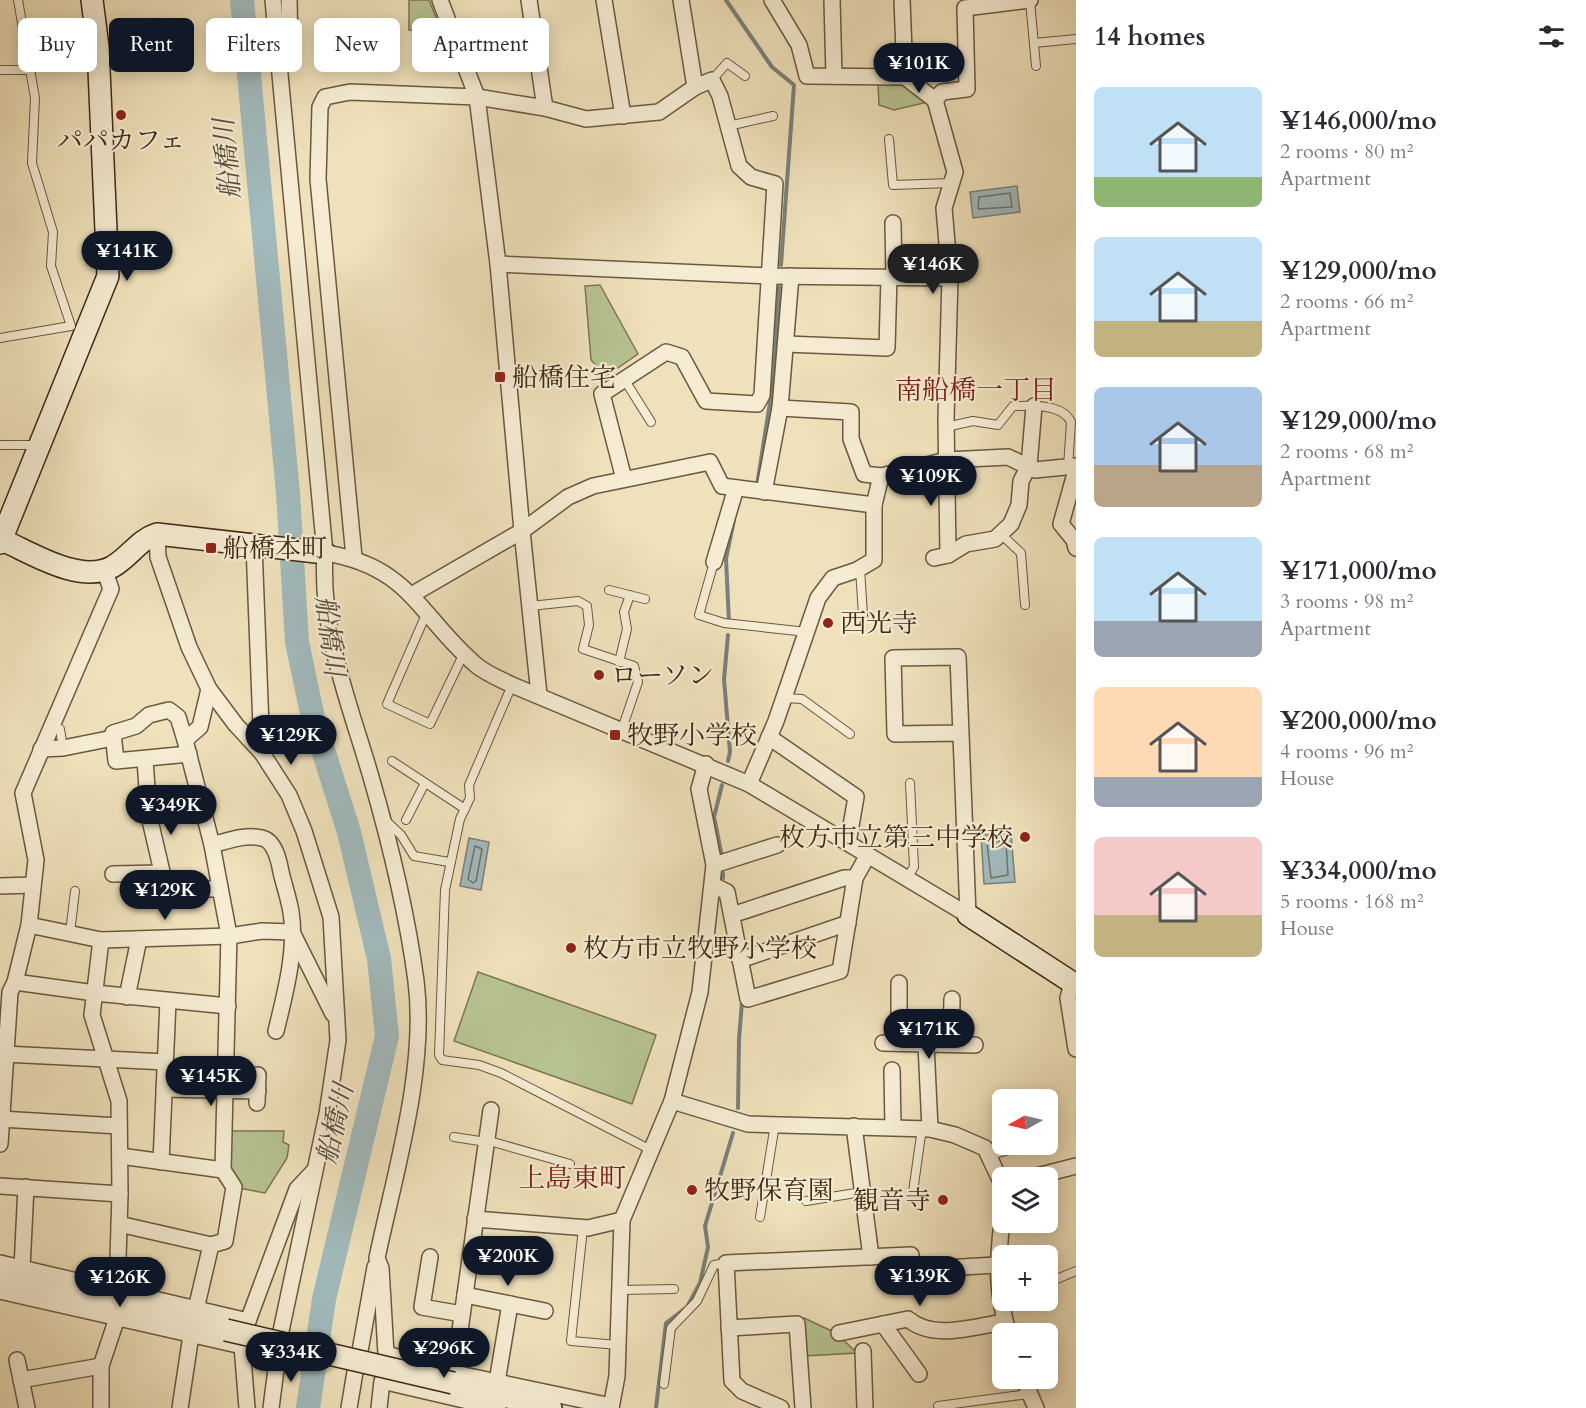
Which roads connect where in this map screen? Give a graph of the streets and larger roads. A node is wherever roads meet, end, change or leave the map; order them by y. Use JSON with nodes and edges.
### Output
{"nodes":[{"id":1,"x":92,"y":0,"type":"edge"},
{"id":2,"x":273,"y":0,"type":"edge"},
{"id":3,"x":289,"y":0,"type":"edge"},
{"id":4,"x":440,"y":0,"type":"edge"},
{"id":5,"x":529,"y":0,"type":"edge"},
{"id":6,"x":604,"y":0,"type":"edge"},
{"id":7,"x":681,"y":0,"type":"edge"},
{"id":8,"x":772,"y":0,"type":"edge"},
{"id":9,"x":832,"y":0,"type":"edge"},
{"id":10,"x":902,"y":0,"type":"edge"},
{"id":11,"x":1030,"y":1,"type":"edge"},
{"id":12,"x":965,"y":4,"type":"edge"},
{"id":13,"x":289,"y":18,"type":"edge"},
{"id":14,"x":834,"y":76,"type":"junction"},
{"id":15,"x":905,"y":77,"type":"junction"},
{"id":16,"x":695,"y":87,"type":"junction"},
{"id":17,"x":477,"y":97,"type":"junction"},
{"id":18,"x":935,"y":100,"type":"junction"},
{"id":19,"x":545,"y":108,"type":"junction"},
{"id":20,"x":623,"y":116,"type":"junction"},
{"id":21,"x":893,"y":223,"type":"dead end"},
{"id":22,"x":498,"y":264,"type":"junction"},
{"id":23,"x":768,"y":276,"type":"junction"},
{"id":24,"x":791,"y":276,"type":"junction"},
{"id":25,"x":891,"y":277,"type":"junction"},
{"id":26,"x":950,"y":278,"type":"junction"},
{"id":27,"x":786,"y":344,"type":"junction"},
{"id":28,"x":769,"y":406,"type":"junction"},
{"id":29,"x":1034,"y":406,"type":"road end"},
{"id":30,"x":947,"y":460,"type":"junction"},
{"id":31,"x":1029,"y":466,"type":"junction"},
{"id":32,"x":1073,"y":468,"type":"edge"},
{"id":33,"x":881,"y":476,"type":"junction"},
{"id":34,"x":624,"y":479,"type":"junction"},
{"id":35,"x":736,"y":488,"type":"junction"},
{"id":36,"x":764,"y":492,"type":"junction"},
{"id":37,"x":874,"y":505,"type":"junction"},
{"id":38,"x":522,"y":531,"type":"junction"},
{"id":39,"x":157,"y":534,"type":"junction"},
{"id":40,"x":1,"y":541,"type":"edge"},
{"id":41,"x":254,"y":545,"type":"junction"},
{"id":42,"x":1076,"y":548,"type":"edge"},
{"id":43,"x":325,"y":553,"type":"junction"},
{"id":44,"x":354,"y":557,"type":"junction"},
{"id":45,"x":714,"y":562,"type":"road end"},
{"id":46,"x":104,"y":569,"type":"junction"},
{"id":47,"x":413,"y":594,"type":"junction"},
{"id":48,"x":209,"y":688,"type":"junction"},
{"id":49,"x":539,"y":694,"type":"junction"},
{"id":50,"x":961,"y":733,"type":"junction"},
{"id":51,"x":769,"y":737,"type":"junction"},
{"id":52,"x":113,"y":738,"type":"junction"},
{"id":53,"x":187,"y":747,"type":"junction"},
{"id":54,"x":41,"y":749,"type":"junction"},
{"id":55,"x":262,"y":753,"type":"junction"},
{"id":56,"x":145,"y":760,"type":"junction"},
{"id":57,"x":706,"y":764,"type":"junction"},
{"id":58,"x":749,"y":784,"type":"junction"},
{"id":59,"x":848,"y":843,"type":"junction"},
{"id":60,"x":212,"y":845,"type":"junction"},
{"id":61,"x":777,"y":845,"type":"dead end"},
{"id":62,"x":868,"y":855,"type":"junction"},
{"id":63,"x":714,"y":864,"type":"junction"},
{"id":64,"x":162,"y":873,"type":"junction"},
{"id":65,"x":113,"y":874,"type":"dead end"},
{"id":66,"x":855,"y":878,"type":"junction"},
{"id":67,"x":33,"y":885,"type":"junction"},
{"id":68,"x":713,"y":885,"type":"junction"},
{"id":69,"x":0,"y":886,"type":"edge"},
{"id":70,"x":220,"y":889,"type":"junction"},
{"id":71,"x":732,"y":915,"type":"junction"},
{"id":72,"x":968,"y":915,"type":"junction"},
{"id":73,"x":848,"y":923,"type":"junction"},
{"id":74,"x":29,"y":925,"type":"junction"},
{"id":75,"x":292,"y":932,"type":"junction"},
{"id":76,"x":229,"y":935,"type":"junction"},
{"id":77,"x":139,"y":939,"type":"junction"},
{"id":78,"x":102,"y":940,"type":"junction"},
{"id":79,"x":740,"y":960,"type":"junction"},
{"id":80,"x":15,"y":982,"type":"junction"},
{"id":81,"x":899,"y":983,"type":"dead end"},
{"id":82,"x":1074,"y":984,"type":"edge"},
{"id":83,"x":95,"y":993,"type":"junction"},
{"id":84,"x":127,"y":996,"type":"junction"},
{"id":85,"x":952,"y":999,"type":"dead end"},
{"id":86,"x":168,"y":1001,"type":"junction"},
{"id":87,"x":228,"y":1006,"type":"junction"},
{"id":88,"x":336,"y":1020,"type":"junction"},
{"id":89,"x":276,"y":1031,"type":"dead end"},
{"id":90,"x":883,"y":1043,"type":"dead end"},
{"id":91,"x":899,"y":1043,"type":"junction"},
{"id":92,"x":926,"y":1044,"type":"junction"},
{"id":93,"x":951,"y":1044,"type":"junction"},
{"id":94,"x":975,"y":1045,"type":"dead end"},
{"id":95,"x":1076,"y":1049,"type":"edge"},
{"id":96,"x":4,"y":1054,"type":"junction"},
{"id":97,"x":107,"y":1058,"type":"junction"},
{"id":98,"x":166,"y":1062,"type":"junction"},
{"id":99,"x":891,"y":1070,"type":"dead end"},
{"id":100,"x":164,"y":1089,"type":"junction"},
{"id":101,"x":224,"y":1090,"type":"junction"},
{"id":102,"x":257,"y":1090,"type":"dead end"},
{"id":103,"x":672,"y":1101,"type":"junction"},
{"id":104,"x":491,"y":1110,"type":"dead end"},
{"id":105,"x":1,"y":1120,"type":"edge"},
{"id":106,"x":119,"y":1126,"type":"junction"},
{"id":107,"x":854,"y":1126,"type":"junction"},
{"id":108,"x":893,"y":1127,"type":"junction"},
{"id":109,"x":926,"y":1129,"type":"junction"},
{"id":110,"x":0,"y":1144,"type":"edge"},
{"id":111,"x":120,"y":1156,"type":"junction"},
{"id":112,"x":161,"y":1162,"type":"junction"},
{"id":113,"x":1076,"y":1166,"type":"edge"},
{"id":114,"x":996,"y":1167,"type":"edge"},
{"id":115,"x":223,"y":1170,"type":"junction"},
{"id":116,"x":1058,"y":1171,"type":"edge"},
{"id":117,"x":313,"y":1172,"type":"junction"},
{"id":118,"x":0,"y":1186,"type":"edge"},
{"id":119,"x":26,"y":1187,"type":"junction"},
{"id":120,"x":120,"y":1194,"type":"junction"},
{"id":121,"x":475,"y":1219,"type":"junction"},
{"id":122,"x":622,"y":1220,"type":"junction"},
{"id":123,"x":120,"y":1224,"type":"junction"},
{"id":124,"x":211,"y":1245,"type":"junction"},
{"id":125,"x":430,"y":1257,"type":"dead end"},
{"id":126,"x":871,"y":1257,"type":"junction"},
{"id":127,"x":377,"y":1258,"type":"junction"},
{"id":128,"x":0,"y":1263,"type":"edge"},
{"id":129,"x":992,"y":1265,"type":"edge"},
{"id":130,"x":22,"y":1268,"type":"junction"},
{"id":131,"x":0,"y":1275,"type":"edge"},
{"id":132,"x":0,"y":1291,"type":"edge"},
{"id":133,"x":117,"y":1291,"type":"junction"},
{"id":134,"x":465,"y":1295,"type":"junction"},
{"id":135,"x":510,"y":1304,"type":"junction"},
{"id":136,"x":196,"y":1309,"type":"junction"},
{"id":137,"x":545,"y":1311,"type":"dead end"},
{"id":138,"x":462,"y":1314,"type":"junction"},
{"id":139,"x":117,"y":1318,"type":"junction"},
{"id":140,"x":248,"y":1321,"type":"junction"},
{"id":141,"x":883,"y":1324,"type":"junction"},
{"id":142,"x":729,"y":1328,"type":"junction"},
{"id":143,"x":992,"y":1329,"type":"edge"},
{"id":144,"x":281,"y":1331,"type":"dead end"},
{"id":145,"x":839,"y":1333,"type":"dead end"},
{"id":146,"x":191,"y":1335,"type":"junction"},
{"id":147,"x":242,"y":1346,"type":"junction"},
{"id":148,"x":360,"y":1351,"type":"dead end"},
{"id":149,"x":863,"y":1351,"type":"dead end"},
{"id":150,"x":278,"y":1354,"type":"dead end"},
{"id":151,"x":17,"y":1360,"type":"dead end"},
{"id":152,"x":101,"y":1366,"type":"junction"},
{"id":153,"x":355,"y":1372,"type":"dead end"},
{"id":154,"x":919,"y":1374,"type":"dead end"},
{"id":155,"x":454,"y":1378,"type":"junction"},
{"id":156,"x":21,"y":1380,"type":"junction"},
{"id":157,"x":497,"y":1382,"type":"junction"},
{"id":158,"x":1026,"y":1389,"type":"edge"},
{"id":159,"x":572,"y":1398,"type":"junction"},
{"id":160,"x":611,"y":1407,"type":"edge"},
{"id":161,"x":27,"y":1408,"type":"edge"},
{"id":162,"x":101,"y":1408,"type":"edge"},
{"id":163,"x":180,"y":1408,"type":"edge"},
{"id":164,"x":247,"y":1408,"type":"edge"},
{"id":165,"x":271,"y":1408,"type":"edge"},
{"id":166,"x":349,"y":1408,"type":"edge"},
{"id":167,"x":379,"y":1408,"type":"edge"},
{"id":168,"x":498,"y":1408,"type":"edge"},
{"id":169,"x":549,"y":1408,"type":"edge"},
{"id":170,"x":781,"y":1408,"type":"edge"},
{"id":171,"x":803,"y":1408,"type":"edge"},
{"id":172,"x":865,"y":1408,"type":"edge"},
{"id":173,"x":1036,"y":1408,"type":"edge"}],
"edges":[{"from":1,"to":40,"type":"street"},
{"from":2,"to":43,"type":"street"},
{"from":3,"to":13,"type":"street"},
{"from":4,"to":17,"type":"street"},
{"from":5,"to":19,"type":"street"},
{"from":6,"to":20,"type":"street"},
{"from":7,"to":16,"type":"street"},
{"from":8,"to":14,"type":"street"},
{"from":9,"to":14,"type":"street"},
{"from":10,"to":15,"type":"street"},
{"from":11,"to":12,"type":"street"},
{"from":12,"to":18,"type":"street"},
{"from":14,"to":15,"type":"street"},
{"from":15,"to":18,"type":"street"},
{"from":16,"to":20,"type":"street"},
{"from":16,"to":23,"type":"street"},
{"from":17,"to":19,"type":"street"},
{"from":17,"to":22,"type":"street"},
{"from":17,"to":44,"type":"street"},
{"from":18,"to":26,"type":"street"},
{"from":19,"to":20,"type":"street"},
{"from":21,"to":25,"type":"street"},
{"from":22,"to":23,"type":"street"},
{"from":22,"to":38,"type":"street"},
{"from":23,"to":24,"type":"street"},
{"from":23,"to":28,"type":"street"},
{"from":24,"to":25,"type":"street"},
{"from":24,"to":27,"type":"street"},
{"from":25,"to":26,"type":"street"},
{"from":25,"to":27,"type":"street"},
{"from":26,"to":30,"type":"street"},
{"from":27,"to":28,"type":"street"},
{"from":28,"to":33,"type":"street"},
{"from":28,"to":34,"type":"street"},
{"from":28,"to":36,"type":"street"},
{"from":29,"to":31,"type":"street"},
{"from":30,"to":31,"type":"street"},
{"from":30,"to":31,"type":"street"},
{"from":30,"to":33,"type":"street"},
{"from":31,"to":32,"type":"street"},
{"from":32,"to":42,"type":"street"},
{"from":33,"to":37,"type":"street"},
{"from":34,"to":35,"type":"street"},
{"from":34,"to":38,"type":"street"},
{"from":35,"to":36,"type":"street"},
{"from":35,"to":45,"type":"street"},
{"from":36,"to":37,"type":"street"},
{"from":37,"to":51,"type":"street"},
{"from":38,"to":47,"type":"street"},
{"from":38,"to":49,"type":"street"},
{"from":39,"to":41,"type":"street"},
{"from":39,"to":46,"type":"street"},
{"from":39,"to":48,"type":"street"},
{"from":40,"to":46,"type":"street"},
{"from":41,"to":43,"type":"street"},
{"from":41,"to":55,"type":"street"},
{"from":43,"to":44,"type":"street"},
{"from":43,"to":127,"type":"street"},
{"from":44,"to":47,"type":"street"},
{"from":46,"to":54,"type":"street"},
{"from":47,"to":49,"type":"street"},
{"from":48,"to":53,"type":"street"},
{"from":48,"to":55,"type":"street"},
{"from":49,"to":57,"type":"street"},
{"from":50,"to":50,"type":"street"},
{"from":50,"to":72,"type":"street"},
{"from":51,"to":58,"type":"street"},
{"from":51,"to":59,"type":"street"},
{"from":52,"to":53,"type":"street"},
{"from":52,"to":54,"type":"street"},
{"from":52,"to":56,"type":"street"},
{"from":53,"to":56,"type":"street"},
{"from":53,"to":60,"type":"street"},
{"from":54,"to":67,"type":"street"},
{"from":55,"to":88,"type":"street"},
{"from":56,"to":64,"type":"street"},
{"from":57,"to":58,"type":"street"},
{"from":57,"to":63,"type":"street"},
{"from":58,"to":59,"type":"street"},
{"from":59,"to":62,"type":"street"},
{"from":60,"to":70,"type":"street"},
{"from":60,"to":75,"type":"street"},
{"from":61,"to":63,"type":"street"},
{"from":62,"to":66,"type":"street"},
{"from":62,"to":72,"type":"street"},
{"from":63,"to":68,"type":"street"},
{"from":64,"to":65,"type":"street"},
{"from":64,"to":70,"type":"street"},
{"from":66,"to":71,"type":"street"},
{"from":66,"to":73,"type":"street"},
{"from":67,"to":69,"type":"street"},
{"from":67,"to":74,"type":"street"},
{"from":68,"to":71,"type":"street"},
{"from":68,"to":103,"type":"street"},
{"from":70,"to":76,"type":"street"},
{"from":71,"to":79,"type":"street"},
{"from":72,"to":82,"type":"street"},
{"from":73,"to":79,"type":"street"},
{"from":73,"to":79,"type":"street"},
{"from":74,"to":78,"type":"street"},
{"from":74,"to":80,"type":"street"},
{"from":75,"to":76,"type":"street"},
{"from":75,"to":88,"type":"street"},
{"from":75,"to":89,"type":"street"},
{"from":76,"to":77,"type":"street"},
{"from":76,"to":87,"type":"street"},
{"from":77,"to":78,"type":"street"},
{"from":77,"to":84,"type":"street"},
{"from":78,"to":83,"type":"street"},
{"from":80,"to":83,"type":"street"},
{"from":80,"to":96,"type":"street"},
{"from":81,"to":91,"type":"street"},
{"from":82,"to":95,"type":"street"},
{"from":83,"to":84,"type":"street"},
{"from":83,"to":97,"type":"street"},
{"from":84,"to":86,"type":"street"},
{"from":85,"to":93,"type":"street"},
{"from":86,"to":87,"type":"street"},
{"from":86,"to":98,"type":"street"},
{"from":87,"to":101,"type":"street"},
{"from":88,"to":117,"type":"street"},
{"from":90,"to":91,"type":"street"},
{"from":91,"to":92,"type":"street"},
{"from":92,"to":93,"type":"street"},
{"from":92,"to":109,"type":"street"},
{"from":93,"to":94,"type":"street"},
{"from":96,"to":97,"type":"street"},
{"from":96,"to":105,"type":"street"},
{"from":97,"to":98,"type":"street"},
{"from":97,"to":106,"type":"street"},
{"from":98,"to":100,"type":"street"},
{"from":99,"to":108,"type":"street"},
{"from":100,"to":101,"type":"street"},
{"from":100,"to":112,"type":"street"},
{"from":101,"to":102,"type":"street"},
{"from":101,"to":115,"type":"street"},
{"from":103,"to":107,"type":"street"},
{"from":103,"to":122,"type":"street"},
{"from":104,"to":121,"type":"street"},
{"from":105,"to":106,"type":"street"},
{"from":105,"to":110,"type":"street"},
{"from":106,"to":111,"type":"street"},
{"from":107,"to":108,"type":"street"},
{"from":107,"to":126,"type":"street"},
{"from":108,"to":109,"type":"street"},
{"from":109,"to":114,"type":"street"},
{"from":111,"to":112,"type":"street"},
{"from":111,"to":120,"type":"street"},
{"from":112,"to":115,"type":"street"},
{"from":113,"to":116,"type":"street"},
{"from":115,"to":124,"type":"street"},
{"from":117,"to":140,"type":"street"},
{"from":117,"to":144,"type":"street"},
{"from":118,"to":119,"type":"street"},
{"from":119,"to":120,"type":"street"},
{"from":119,"to":130,"type":"street"},
{"from":120,"to":123,"type":"street"},
{"from":121,"to":122,"type":"street"},
{"from":121,"to":134,"type":"street"},
{"from":122,"to":160,"type":"street"},
{"from":123,"to":124,"type":"street"},
{"from":123,"to":133,"type":"street"},
{"from":124,"to":136,"type":"street"},
{"from":125,"to":138,"type":"street"},
{"from":126,"to":129,"type":"street"},
{"from":126,"to":142,"type":"street"},
{"from":127,"to":148,"type":"street"},
{"from":127,"to":155,"type":"street"},
{"from":128,"to":130,"type":"street"},
{"from":130,"to":133,"type":"street"},
{"from":131,"to":155,"type":"street","bridge":true},
{"from":132,"to":139,"type":"street"},
{"from":133,"to":136,"type":"street"},
{"from":134,"to":135,"type":"street"},
{"from":134,"to":138,"type":"street"},
{"from":135,"to":137,"type":"street"},
{"from":135,"to":157,"type":"street"},
{"from":136,"to":140,"type":"street"},
{"from":138,"to":155,"type":"street"},
{"from":139,"to":146,"type":"street"},
{"from":139,"to":152,"type":"street"},
{"from":140,"to":147,"type":"street"},
{"from":141,"to":143,"type":"street"},
{"from":141,"to":145,"type":"street"},
{"from":141,"to":154,"type":"street"},
{"from":142,"to":170,"type":"street"},
{"from":142,"to":171,"type":"street"},
{"from":146,"to":147,"type":"street"},
{"from":146,"to":163,"type":"street"},
{"from":147,"to":164,"type":"street"},
{"from":149,"to":172,"type":"street"},
{"from":150,"to":165,"type":"street"},
{"from":151,"to":156,"type":"street"},
{"from":152,"to":156,"type":"street"},
{"from":152,"to":162,"type":"street"},
{"from":153,"to":166,"type":"street"},
{"from":155,"to":157,"type":"street"},
{"from":155,"to":169,"type":"street"},
{"from":156,"to":161,"type":"street"},
{"from":157,"to":159,"type":"street"},
{"from":158,"to":173,"type":"street"},
{"from":159,"to":160,"type":"street"},
{"from":159,"to":169,"type":"street"},
{"from":167,"to":168,"type":"street"}]}
